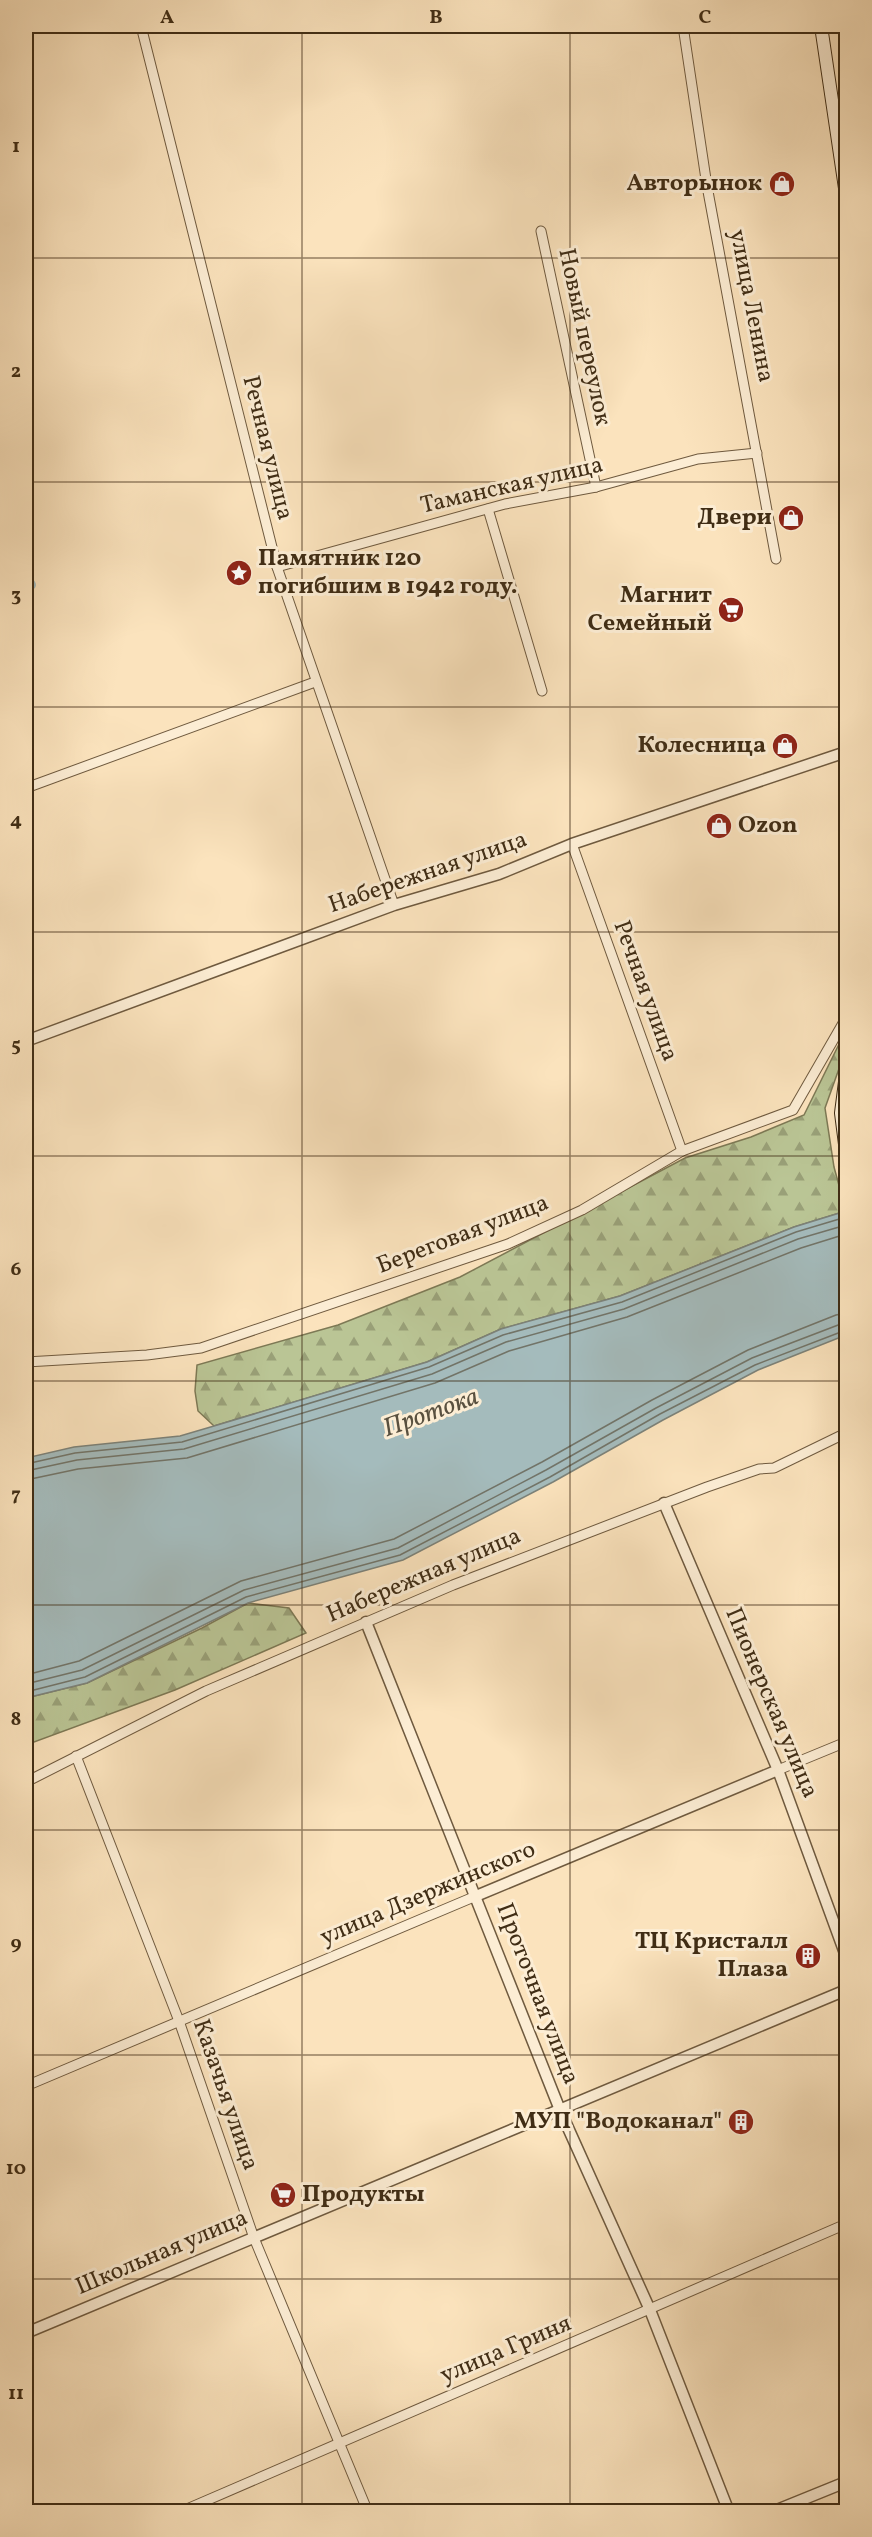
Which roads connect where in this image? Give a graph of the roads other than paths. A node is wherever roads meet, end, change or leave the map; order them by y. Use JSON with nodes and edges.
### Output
{"nodes":[{"id":1,"x":141,"y":26,"type":"edge"},
{"id":2,"x":683,"y":26,"type":"edge"},
{"id":3,"x":821,"y":26,"type":"edge"},
{"id":4,"x":846,"y":195,"type":"edge"},
{"id":5,"x":541,"y":231,"type":"dead end"},
{"id":6,"x":757,"y":453,"type":"junction"},
{"id":7,"x":596,"y":488,"type":"junction"},
{"id":8,"x":488,"y":508,"type":"junction"},
{"id":9,"x":776,"y":559,"type":"dead end"},
{"id":10,"x":278,"y":567,"type":"junction"},
{"id":11,"x":315,"y":682,"type":"junction"},
{"id":12,"x":542,"y":691,"type":"dead end"},
{"id":13,"x":846,"y":752,"type":"edge"},
{"id":14,"x":26,"y":788,"type":"edge"},
{"id":15,"x":572,"y":844,"type":"junction"},
{"id":16,"x":394,"y":905,"type":"junction"},
{"id":17,"x":846,"y":1018,"type":"edge"},
{"id":18,"x":26,"y":1041,"type":"edge"},
{"id":19,"x":846,"y":1074,"type":"edge"},
{"id":20,"x":682,"y":1151,"type":"junction"},
{"id":21,"x":846,"y":1152,"type":"edge"},
{"id":22,"x":26,"y":1362,"type":"edge"},
{"id":23,"x":846,"y":1433,"type":"edge"},
{"id":24,"x":664,"y":1503,"type":"junction"},
{"id":25,"x":366,"y":1622,"type":"junction"},
{"id":26,"x":846,"y":1742,"type":"edge"},
{"id":27,"x":76,"y":1756,"type":"junction"},
{"id":28,"x":778,"y":1770,"type":"junction"},
{"id":29,"x":26,"y":1782,"type":"edge"},
{"id":30,"x":476,"y":1896,"type":"junction"},
{"id":31,"x":846,"y":1956,"type":"edge"},
{"id":32,"x":846,"y":1990,"type":"edge"},
{"id":33,"x":178,"y":2021,"type":"junction"},
{"id":34,"x":26,"y":2086,"type":"edge"},
{"id":35,"x":560,"y":2110,"type":"junction"},
{"id":36,"x":846,"y":2224,"type":"edge"},
{"id":37,"x":254,"y":2238,"type":"junction"},
{"id":38,"x":650,"y":2310,"type":"junction"},
{"id":39,"x":26,"y":2333,"type":"edge"},
{"id":40,"x":340,"y":2442,"type":"junction"},
{"id":41,"x":846,"y":2482,"type":"edge"},
{"id":42,"x":180,"y":2511,"type":"edge"},
{"id":43,"x":368,"y":2511,"type":"edge"},
{"id":44,"x":729,"y":2511,"type":"edge"},
{"id":45,"x":772,"y":2511,"type":"edge"}],
"edges":[{"from":1,"to":10,"type":"street","name":"Речная улица"},
{"from":2,"to":6,"type":"street","name":"улица Ленина"},
{"from":3,"to":4,"type":"main road"},
{"from":5,"to":7,"type":"street","name":"Новый переулок"},
{"from":6,"to":7,"type":"street","name":"Таманская улица"},
{"from":6,"to":9,"type":"street","name":"улица Ленина"},
{"from":7,"to":8,"type":"street","name":"Таманская улица"},
{"from":8,"to":10,"type":"street","name":"Таманская улица"},
{"from":8,"to":12,"type":"street"},
{"from":10,"to":11,"type":"street","name":"Речная улица"},
{"from":11,"to":14,"type":"street"},
{"from":11,"to":16,"type":"street","name":"Речная улица"},
{"from":13,"to":15,"type":"street","name":"Набережная улица"},
{"from":15,"to":16,"type":"street","name":"Набережная улица"},
{"from":15,"to":20,"type":"street","name":"Речная улица"},
{"from":16,"to":18,"type":"street","name":"Набережная улица"},
{"from":17,"to":20,"type":"street","name":"Береговая улица"},
{"from":19,"to":21,"type":"main road"},
{"from":20,"to":22,"type":"street","name":"Береговая улица"},
{"from":23,"to":24,"type":"street","name":"Набережная улица"},
{"from":24,"to":25,"type":"street","name":"Набережная улица"},
{"from":24,"to":28,"type":"street","name":"Пионерская улица"},
{"from":25,"to":27,"type":"street","name":"Набережная улица"},
{"from":25,"to":30,"type":"street","name":"Проточная улица"},
{"from":26,"to":28,"type":"street","name":"улица Дзержинского"},
{"from":27,"to":29,"type":"street","name":"Набережная улица"},
{"from":27,"to":33,"type":"street","name":"Казачья улица"},
{"from":28,"to":30,"type":"street","name":"улица Дзержинского"},
{"from":28,"to":31,"type":"street","name":"Пионерская улица"},
{"from":30,"to":33,"type":"street","name":"улица Дзержинского"},
{"from":30,"to":35,"type":"street","name":"Проточная улица"},
{"from":32,"to":35,"type":"street","name":"Школьная улица"},
{"from":33,"to":34,"type":"street","name":"улица Дзержинского"},
{"from":33,"to":37,"type":"street","name":"Казачья улица"},
{"from":35,"to":37,"type":"street","name":"Школьная улица"},
{"from":35,"to":38,"type":"street","name":"Проточная улица"},
{"from":36,"to":38,"type":"street","name":"улица Гриня"},
{"from":37,"to":39,"type":"street","name":"Школьная улица"},
{"from":37,"to":40,"type":"street","name":"Казачья улица"},
{"from":38,"to":40,"type":"street","name":"улица Гриня"},
{"from":38,"to":44,"type":"street","name":"Проточная улица"},
{"from":40,"to":42,"type":"street","name":"улица Гриня"},
{"from":40,"to":43,"type":"street","name":"Казачья улица"},
{"from":41,"to":45,"type":"street"}]}
